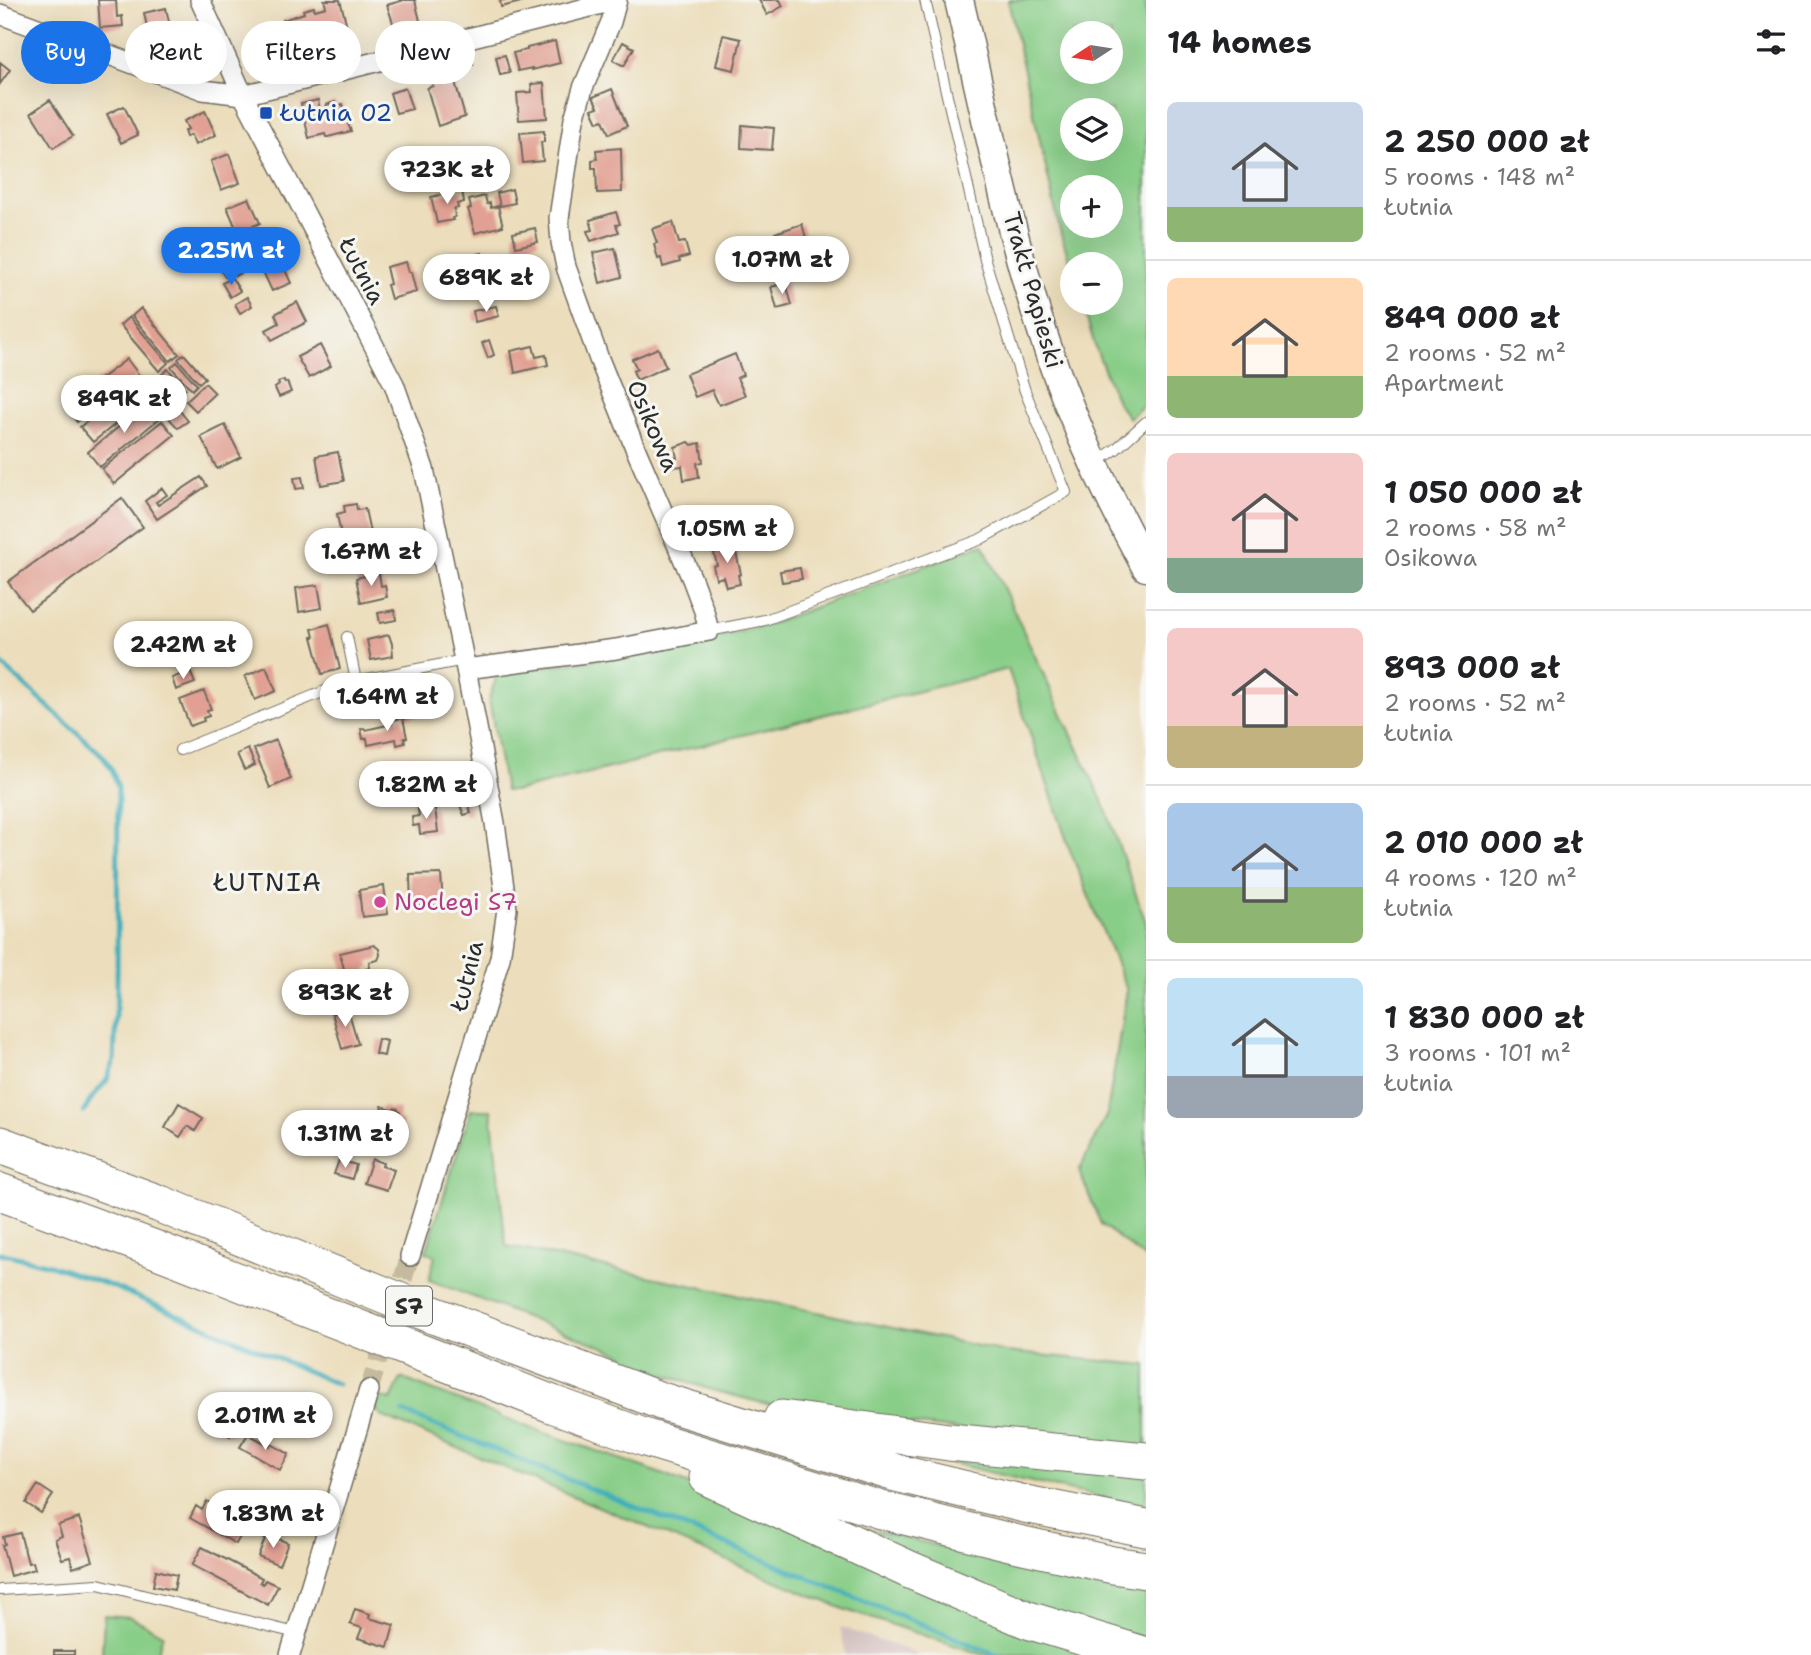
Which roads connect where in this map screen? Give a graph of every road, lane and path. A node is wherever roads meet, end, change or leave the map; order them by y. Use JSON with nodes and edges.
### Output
{"nodes":[{"id":1,"x":200,"y":0,"type":"edge"},
{"id":2,"x":617,"y":0,"type":"edge"},
{"id":3,"x":925,"y":0,"type":"edge"},
{"id":4,"x":960,"y":0,"type":"edge"},
{"id":5,"x":0,"y":14,"type":"edge"},
{"id":6,"x":243,"y":95,"type":"junction"},
{"id":7,"x":1146,"y":422,"type":"edge"},
{"id":8,"x":1094,"y":464,"type":"junction"},
{"id":9,"x":1146,"y":567,"type":"edge"},
{"id":10,"x":709,"y":631,"type":"junction"},
{"id":11,"x":347,"y":637,"type":"dead end"},
{"id":12,"x":465,"y":664,"type":"junction"},
{"id":13,"x":356,"y":681,"type":"junction"},
{"id":14,"x":180,"y":750,"type":"dead end"},
{"id":15,"x":0,"y":1145,"type":"edge"},
{"id":16,"x":0,"y":1192,"type":"edge"},
{"id":17,"x":410,"y":1256,"type":"tunnel mouth"},
{"id":18,"x":369,"y":1390,"type":"tunnel mouth"},
{"id":19,"x":661,"y":1401,"type":"junction"},
{"id":20,"x":646,"y":1438,"type":"junction"},
{"id":21,"x":1146,"y":1461,"type":"edge"},
{"id":22,"x":1146,"y":1528,"type":"edge"},
{"id":23,"x":1146,"y":1570,"type":"edge"},
{"id":24,"x":0,"y":1590,"type":"edge"},
{"id":25,"x":296,"y":1633,"type":"junction"},
{"id":26,"x":290,"y":1655,"type":"edge"},
{"id":27,"x":1143,"y":1655,"type":"edge"}],
"edges":[{"from":1,"to":6,"type":"street","name":"Łutnia"},
{"from":2,"to":6,"type":"street","name":"Osikowa"},
{"from":2,"to":10,"type":"street","name":"Osikowa"},
{"from":3,"to":10,"type":"lane"},
{"from":4,"to":8,"type":"street","name":"Trakt Papieski"},
{"from":5,"to":6,"type":"street"},
{"from":6,"to":12,"type":"street","name":"Łutnia"},
{"from":7,"to":8,"type":"lane"},
{"from":8,"to":9,"type":"street","name":"Trakt Papieski"},
{"from":10,"to":12,"type":"street"},
{"from":11,"to":13,"type":"lane"},
{"from":12,"to":13,"type":"lane"},
{"from":12,"to":17,"type":"street","name":"Łutnia"},
{"from":13,"to":14,"type":"lane"},
{"from":15,"to":19,"type":"highway","number":"S7"},
{"from":16,"to":20,"type":"highway","number":"S7"},
{"from":18,"to":25,"type":"street"},
{"from":19,"to":21,"type":"highway"},
{"from":19,"to":22,"type":"highway","number":"S7"},
{"from":20,"to":23,"type":"highway","number":"S7"},
{"from":20,"to":27,"type":"highway"},
{"from":24,"to":25,"type":"lane"},
{"from":25,"to":26,"type":"street"}]}
